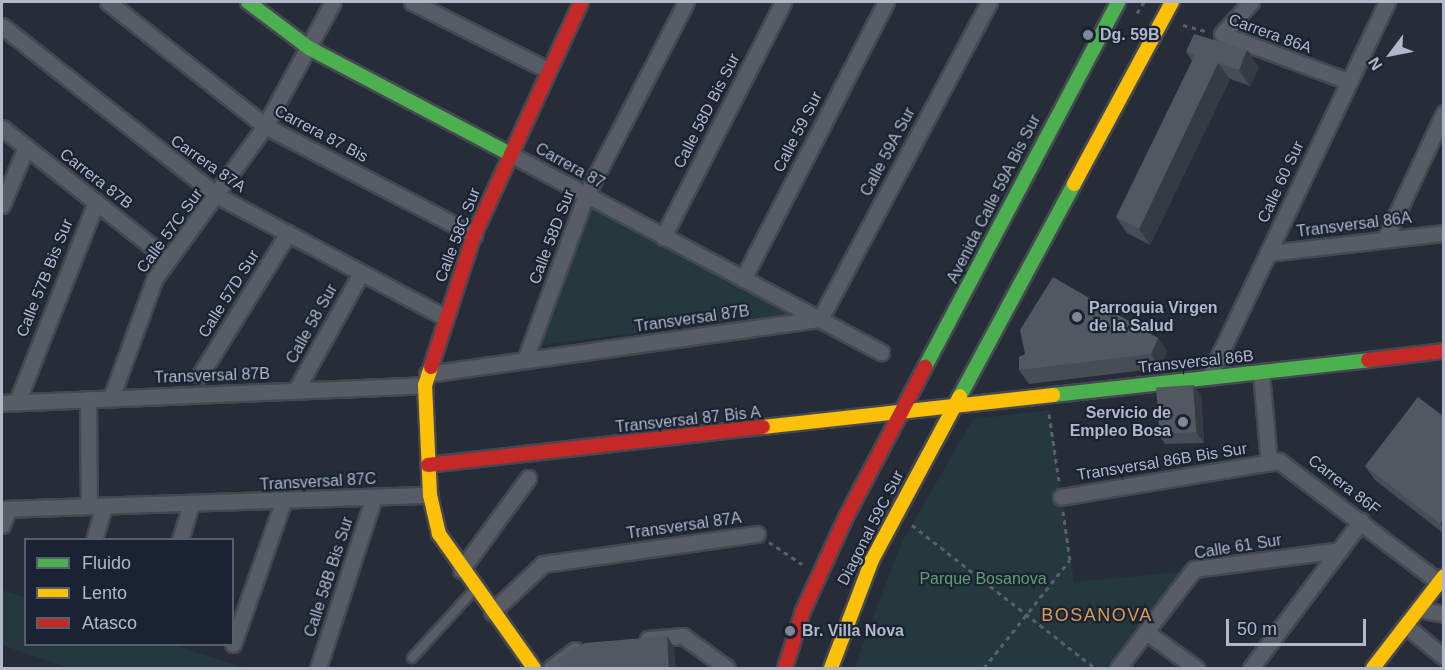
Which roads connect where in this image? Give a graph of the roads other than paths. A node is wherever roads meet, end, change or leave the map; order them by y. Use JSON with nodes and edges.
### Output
{"nodes":[{"id":1,"x":108,"y":2,"type":"edge"},
{"id":2,"x":248,"y":2,"type":"edge"},
{"id":3,"x":333,"y":2,"type":"edge"},
{"id":4,"x":412,"y":2,"type":"edge"},
{"id":5,"x":580,"y":2,"type":"edge"},
{"id":6,"x":686,"y":2,"type":"edge"},
{"id":7,"x":783,"y":2,"type":"edge"},
{"id":8,"x":886,"y":2,"type":"edge"},
{"id":9,"x":989,"y":2,"type":"edge"},
{"id":10,"x":1118,"y":2,"type":"edge"},
{"id":11,"x":1172,"y":2,"type":"edge"},
{"id":12,"x":1251,"y":2,"type":"edge"},
{"id":13,"x":1387,"y":2,"type":"edge"},
{"id":14,"x":2,"y":26,"type":"edge"},
{"id":15,"x":309,"y":48,"type":"junction"},
{"id":16,"x":546,"y":69,"type":"junction"},
{"id":17,"x":1348,"y":81,"type":"junction"},
{"id":18,"x":1443,"y":113,"type":"edge"},
{"id":19,"x":265,"y":126,"type":"junction"},
{"id":20,"x":2,"y":128,"type":"edge"},
{"id":21,"x":26,"y":147,"type":"junction"},
{"id":22,"x":508,"y":153,"type":"junction"},
{"id":23,"x":586,"y":195,"type":"junction"},
{"id":24,"x":218,"y":196,"type":"junction"},
{"id":25,"x":96,"y":202,"type":"junction"},
{"id":26,"x":2,"y":205,"type":"edge"},
{"id":27,"x":288,"y":233,"type":"junction"},
{"id":28,"x":1443,"y":233,"type":"edge"},
{"id":29,"x":474,"y":235,"type":"junction"},
{"id":30,"x":663,"y":237,"type":"junction"},
{"id":31,"x":1385,"y":239,"type":"junction"},
{"id":32,"x":1268,"y":253,"type":"junction"},
{"id":33,"x":168,"y":259,"type":"junction"},
{"id":34,"x":360,"y":275,"type":"junction"},
{"id":35,"x":743,"y":279,"type":"junction"},
{"id":36,"x":446,"y":317,"type":"junction"},
{"id":37,"x":820,"y":319,"type":"junction"},
{"id":38,"x":880,"y":351,"type":"dead end"},
{"id":39,"x":1443,"y":351,"type":"edge"},
{"id":40,"x":525,"y":360,"type":"junction"},
{"id":41,"x":1261,"y":372,"type":"junction"},
{"id":42,"x":200,"y":375,"type":"dead end"},
{"id":43,"x":1209,"y":377,"type":"junction"},
{"id":44,"x":426,"y":380,"type":"junction"},
{"id":45,"x":296,"y":390,"type":"junction"},
{"id":46,"x":111,"y":398,"type":"junction"},
{"id":47,"x":88,"y":399,"type":"junction"},
{"id":48,"x":9,"y":402,"type":"edge"},
{"id":49,"x":952,"y":406,"type":"junction"},
{"id":50,"x":901,"y":413,"type":"junction"},
{"id":51,"x":1269,"y":463,"type":"junction"},
{"id":52,"x":428,"y":465,"type":"junction"},
{"id":53,"x":528,"y":478,"type":"dead end"},
{"id":54,"x":430,"y":495,"type":"junction"},
{"id":55,"x":374,"y":497,"type":"junction"},
{"id":56,"x":1061,"y":497,"type":"road end"},
{"id":57,"x":283,"y":502,"type":"junction"},
{"id":58,"x":191,"y":504,"type":"junction"},
{"id":59,"x":97,"y":506,"type":"junction"},
{"id":60,"x":5,"y":509,"type":"edge"},
{"id":61,"x":1361,"y":521,"type":"junction"},
{"id":62,"x":2,"y":525,"type":"edge"},
{"id":63,"x":757,"y":534,"type":"road end"},
{"id":64,"x":94,"y":538,"type":"edge"},
{"id":65,"x":181,"y":538,"type":"edge"},
{"id":66,"x":1340,"y":550,"type":"junction"},
{"id":67,"x":461,"y":570,"type":"junction"},
{"id":68,"x":1441,"y":579,"type":"edge"},
{"id":69,"x":475,"y":590,"type":"junction"},
{"id":70,"x":1418,"y":609,"type":"junction"},
{"id":71,"x":492,"y":612,"type":"junction"},
{"id":72,"x":1443,"y":614,"type":"edge"},
{"id":73,"x":1406,"y":626,"type":"junction"},
{"id":74,"x":1146,"y":632,"type":"junction"},
{"id":75,"x":234,"y":641,"type":"edge"},
{"id":76,"x":625,"y":641,"type":"edge"},
{"id":77,"x":589,"y":644,"type":"edge"},
{"id":78,"x":1443,"y":657,"type":"edge"},
{"id":79,"x":412,"y":658,"type":"dead end"},
{"id":80,"x":318,"y":669,"type":"edge"},
{"id":81,"x":534,"y":669,"type":"edge"},
{"id":82,"x":551,"y":669,"type":"edge"},
{"id":83,"x":727,"y":669,"type":"edge"},
{"id":84,"x":785,"y":669,"type":"edge"},
{"id":85,"x":831,"y":669,"type":"edge"},
{"id":86,"x":1118,"y":669,"type":"edge"},
{"id":87,"x":1196,"y":669,"type":"edge"},
{"id":88,"x":1251,"y":669,"type":"edge"},
{"id":89,"x":1373,"y":669,"type":"edge"}],
"edges":[{"from":1,"to":19,"type":"street","name":"Carrera 87 Bis"},
{"from":2,"to":15,"type":"street","name":"Carrera 87"},
{"from":3,"to":15,"type":"street","name":"Calle 57C Sur"},
{"from":4,"to":16,"type":"street"},
{"from":5,"to":16,"type":"street","name":"Calle 58C Sur"},
{"from":6,"to":23,"type":"street","name":"Calle 58D Sur"},
{"from":7,"to":30,"type":"street","name":"Calle 58D Bis Sur"},
{"from":8,"to":35,"type":"street","name":"Calle 59 Sur"},
{"from":9,"to":37,"type":"street","name":"Calle 59A Sur"},
{"from":10,"to":50,"type":"street","name":"Avenida Calle 59A Bis Sur"},
{"from":11,"to":49,"type":"street"},
{"from":12,"to":17,"type":"street","name":"Carrera 86A"},
{"from":13,"to":17,"type":"street","name":"Calle 60 Sur"},
{"from":14,"to":24,"type":"street","name":"Carrera 87A"},
{"from":15,"to":19,"type":"street","name":"Calle 57C Sur"},
{"from":15,"to":22,"type":"street","name":"Carrera 87"},
{"from":16,"to":22,"type":"street","name":"Calle 58C Sur"},
{"from":17,"to":32,"type":"street","name":"Calle 60 Sur"},
{"from":18,"to":31,"type":"street"},
{"from":19,"to":24,"type":"street","name":"Calle 57C Sur"},
{"from":19,"to":29,"type":"street","name":"Carrera 87 Bis"},
{"from":20,"to":21,"type":"street","name":"Carrera 87B"},
{"from":21,"to":25,"type":"street","name":"Carrera 87B"},
{"from":21,"to":26,"type":"street"},
{"from":22,"to":23,"type":"street","name":"Carrera 87"},
{"from":22,"to":29,"type":"street","name":"Calle 58C Sur"},
{"from":23,"to":30,"type":"street","name":"Carrera 87"},
{"from":23,"to":40,"type":"street","name":"Calle 58D Sur"},
{"from":24,"to":27,"type":"street","name":"Carrera 87A"},
{"from":24,"to":33,"type":"street","name":"Calle 57C Sur"},
{"from":25,"to":33,"type":"street","name":"Carrera 87B"},
{"from":25,"to":48,"type":"street","name":"Calle 57B Bis Sur"},
{"from":27,"to":34,"type":"street","name":"Carrera 87A"},
{"from":27,"to":42,"type":"street","name":"Calle 57D Sur"},
{"from":28,"to":31,"type":"street","name":"Transversal 86A"},
{"from":29,"to":36,"type":"street","name":"Calle 58C Sur"},
{"from":30,"to":35,"type":"street","name":"Carrera 87"},
{"from":31,"to":32,"type":"street","name":"Transversal 86A"},
{"from":32,"to":43,"type":"street","name":"Calle 60 Sur"},
{"from":33,"to":46,"type":"street","name":"Calle 57C Sur"},
{"from":34,"to":36,"type":"street","name":"Carrera 87A"},
{"from":34,"to":45,"type":"street","name":"Calle 58 Sur"},
{"from":35,"to":37,"type":"street","name":"Carrera 87"},
{"from":36,"to":44,"type":"street","name":"Calle 58C Sur"},
{"from":37,"to":38,"type":"street","name":"Carrera 87"},
{"from":37,"to":40,"type":"street","name":"Transversal 87B"},
{"from":39,"to":41,"type":"street","name":"Transversal 86B"},
{"from":40,"to":44,"type":"street","name":"Transversal 87B"},
{"from":41,"to":43,"type":"street","name":"Transversal 86B"},
{"from":41,"to":51,"type":"street"},
{"from":43,"to":49,"type":"street","name":"Transversal 86B"},
{"from":44,"to":45,"type":"street","name":"Transversal 87B"},
{"from":44,"to":52,"type":"street","name":"Calle 58C Sur"},
{"from":45,"to":46,"type":"street","name":"Transversal 87B"},
{"from":46,"to":47,"type":"street","name":"Transversal 87B"},
{"from":47,"to":48,"type":"street","name":"Transversal 87B"},
{"from":47,"to":59,"type":"street"},
{"from":49,"to":50,"type":"street","name":"Transversal 87 Bis A"},
{"from":49,"to":85,"type":"street","name":"Diagonal 59C Sur"},
{"from":50,"to":52,"type":"street","name":"Transversal 87 Bis A"},
{"from":50,"to":84,"type":"street","name":"Diagonal 59C Sur"},
{"from":51,"to":56,"type":"street","name":"Transversal 86B Bis Sur"},
{"from":51,"to":61,"type":"street","name":"Carrera 86F"},
{"from":52,"to":54,"type":"street","name":"Calle 58C Sur"},
{"from":53,"to":67,"type":"street"},
{"from":54,"to":55,"type":"street","name":"Transversal 87C"},
{"from":54,"to":67,"type":"street"},
{"from":55,"to":57,"type":"street","name":"Transversal 87C"},
{"from":55,"to":80,"type":"street","name":"Calle 58B Bis Sur"},
{"from":57,"to":58,"type":"street","name":"Transversal 87C"},
{"from":57,"to":75,"type":"street"},
{"from":58,"to":59,"type":"street","name":"Transversal 87C"},
{"from":58,"to":65,"type":"street"},
{"from":59,"to":60,"type":"street","name":"Transversal 87C"},
{"from":59,"to":64,"type":"street"},
{"from":60,"to":62,"type":"street"},
{"from":61,"to":66,"type":"street"},
{"from":61,"to":68,"type":"street","name":"Carrera 86F"},
{"from":63,"to":71,"type":"street","name":"Transversal 87A"},
{"from":66,"to":74,"type":"street","name":"Calle 61 Sur"},
{"from":66,"to":88,"type":"street"},
{"from":67,"to":69,"type":"street"},
{"from":68,"to":70,"type":"street"},
{"from":69,"to":71,"type":"street"},
{"from":69,"to":79,"type":"lane"},
{"from":70,"to":72,"type":"street"},
{"from":70,"to":73,"type":"street"},
{"from":71,"to":81,"type":"street"},
{"from":73,"to":78,"type":"street"},
{"from":73,"to":89,"type":"street"},
{"from":74,"to":86,"type":"street","name":"Calle 61 Sur"},
{"from":74,"to":87,"type":"street"},
{"from":76,"to":83,"type":"street"},
{"from":77,"to":82,"type":"street"}]}
